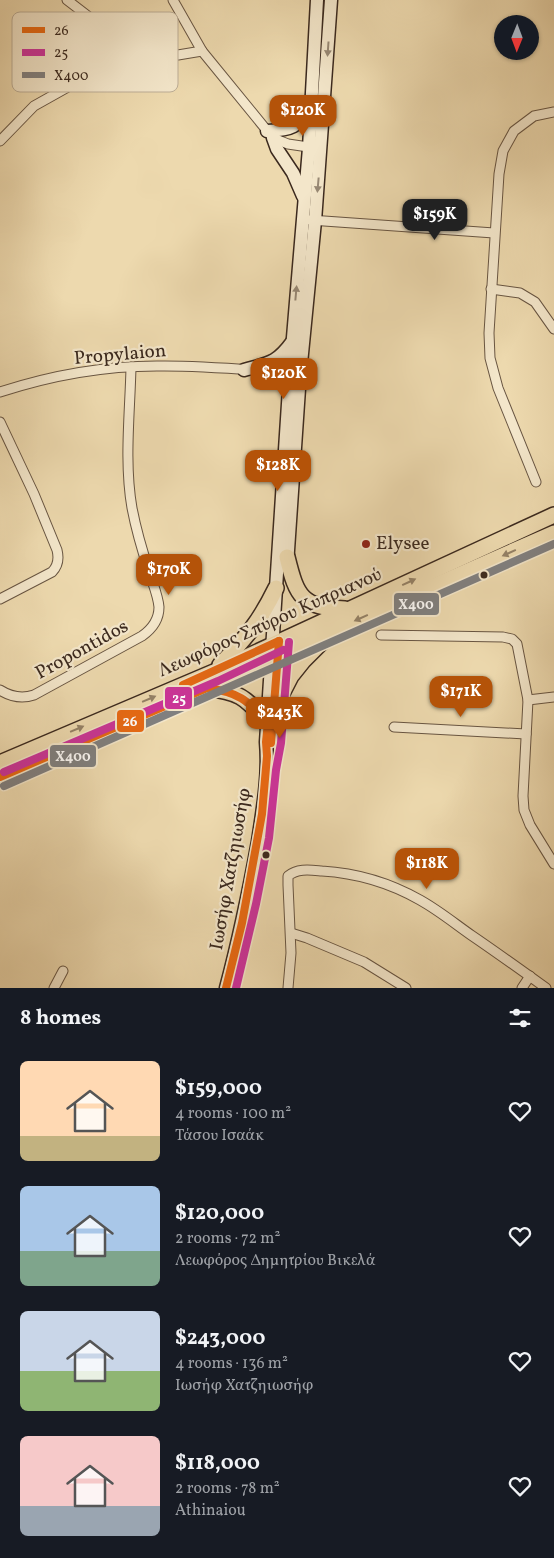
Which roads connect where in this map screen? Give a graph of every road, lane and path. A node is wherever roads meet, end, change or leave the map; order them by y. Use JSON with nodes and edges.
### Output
{"nodes":[{"id":1,"x":67,"y":0,"type":"edge"},
{"id":2,"x":173,"y":0,"type":"edge"},
{"id":3,"x":317,"y":0,"type":"edge"},
{"id":4,"x":331,"y":0,"type":"edge"},
{"id":5,"x":83,"y":12,"type":"edge"},
{"id":6,"x":202,"y":51,"type":"junction"},
{"id":7,"x":178,"y":55,"type":"edge"},
{"id":8,"x":59,"y":92,"type":"edge"},
{"id":9,"x":312,"y":102,"type":"junction"},
{"id":10,"x":554,"y":112,"type":"edge"},
{"id":11,"x":270,"y":135,"type":"junction"},
{"id":12,"x":0,"y":141,"type":"edge"},
{"id":13,"x":315,"y":148,"type":"junction"},
{"id":14,"x":304,"y":201,"type":"junction"},
{"id":15,"x":309,"y":220,"type":"junction"},
{"id":16,"x":494,"y":233,"type":"junction"},
{"id":17,"x":491,"y":289,"type":"junction"},
{"id":18,"x":554,"y":329,"type":"edge"},
{"id":19,"x":292,"y":342,"type":"junction"},
{"id":20,"x":131,"y":367,"type":"junction"},
{"id":21,"x":244,"y":370,"type":"junction"},
{"id":22,"x":295,"y":373,"type":"junction"},
{"id":23,"x":0,"y":392,"type":"edge"},
{"id":24,"x":0,"y":422,"type":"edge"},
{"id":25,"x":536,"y":482,"type":"dead end"},
{"id":26,"x":554,"y":515,"type":"edge"},
{"id":27,"x":554,"y":533,"type":"edge"},
{"id":28,"x":287,"y":558,"type":"junction"},
{"id":29,"x":276,"y":588,"type":"junction"},
{"id":30,"x":0,"y":599,"type":"edge"},
{"id":31,"x":349,"y":609,"type":"junction"},
{"id":32,"x":333,"y":630,"type":"junction"},
{"id":33,"x":381,"y":635,"type":"dead end"},
{"id":34,"x":275,"y":650,"type":"junction"},
{"id":35,"x":214,"y":672,"type":"junction"},
{"id":36,"x":207,"y":688,"type":"junction"},
{"id":37,"x":0,"y":690,"type":"edge"},
{"id":38,"x":554,"y":697,"type":"edge"},
{"id":39,"x":528,"y":700,"type":"junction"},
{"id":40,"x":271,"y":715,"type":"junction"},
{"id":41,"x":394,"y":727,"type":"dead end"},
{"id":42,"x":526,"y":734,"type":"junction"},
{"id":43,"x":0,"y":762,"type":"edge"},
{"id":44,"x":0,"y":778,"type":"edge"},
{"id":45,"x":554,"y":864,"type":"edge"},
{"id":46,"x":291,"y":933,"type":"junction"},
{"id":47,"x":63,"y":971,"type":"dead end"},
{"id":48,"x":530,"y":976,"type":"junction"},
{"id":49,"x":54,"y":988,"type":"edge"},
{"id":50,"x":226,"y":988,"type":"edge"},
{"id":51,"x":288,"y":988,"type":"edge"},
{"id":52,"x":406,"y":988,"type":"edge"},
{"id":53,"x":522,"y":988,"type":"edge"},
{"id":54,"x":546,"y":988,"type":"edge"}],
"edges":[{"from":1,"to":5,"type":"street"},
{"from":2,"to":6,"type":"street"},
{"from":3,"to":9,"type":"main road"},
{"from":4,"to":13,"type":"main road","one_way":true},
{"from":6,"to":7,"type":"street"},
{"from":6,"to":11,"type":"street"},
{"from":8,"to":12,"type":"street"},
{"from":9,"to":11,"type":"main road"},
{"from":9,"to":13,"type":"main road"},
{"from":10,"to":16,"type":"street"},
{"from":11,"to":13,"type":"street"},
{"from":11,"to":14,"type":"main road"},
{"from":13,"to":14,"type":"main road"},
{"from":13,"to":15,"type":"main road","one_way":true},
{"from":14,"to":15,"type":"main road"},
{"from":15,"to":16,"type":"street"},
{"from":19,"to":15,"type":"main road","one_way":true},
{"from":15,"to":22,"type":"main road"},
{"from":16,"to":17,"type":"street"},
{"from":17,"to":18,"type":"street"},
{"from":17,"to":25,"type":"street"},
{"from":19,"to":21,"type":"main road"},
{"from":19,"to":22,"type":"main road"},
{"from":20,"to":21,"type":"street","name":"Propylaion"},
{"from":20,"to":23,"type":"street","name":"Propylaion"},
{"from":20,"to":37,"type":"street","name":"Propontidos"},
{"from":21,"to":22,"type":"street","name":"Propylaion"},
{"from":22,"to":28,"type":"main road"},
{"from":22,"to":29,"type":"main road"},
{"from":24,"to":30,"type":"street"},
{"from":31,"to":26,"type":"main road","name":"Λεωφόρος Σπύρου Κυπριανού","one_way":true},
{"from":27,"to":32,"type":"main road","name":"Λεωφόρος Σπύρου Κυπριανού","one_way":true},
{"from":28,"to":31,"type":"main road"},
{"from":28,"to":34,"type":"main road"},
{"from":29,"to":34,"type":"main road"},
{"from":29,"to":35,"type":"main road"},
{"from":31,"to":34,"type":"main road","name":"Λεωφόρος Σπύρου Κυπριανού"},
{"from":32,"to":34,"type":"main road","name":"Λεωφόρος Σπύρου Κυπριανού"},
{"from":32,"to":40,"type":"main road"},
{"from":33,"to":39,"type":"street"},
{"from":34,"to":35,"type":"main road","name":"Λεωφόρος Σπύρου Κυπριανού"},
{"from":34,"to":36,"type":"main road","name":"Λεωφόρος Σπύρου Κυπριανού"},
{"from":34,"to":40,"type":"main road","name":"Ιωσήφ Χατζηιωσήφ"},
{"from":43,"to":35,"type":"main road","name":"Λεωφόρος Σπύρου Κυπριανού","one_way":true},
{"from":36,"to":40,"type":"main road"},
{"from":36,"to":44,"type":"main road","name":"Λεωφόρος Σπύρου Κυπριανού"},
{"from":38,"to":39,"type":"street"},
{"from":39,"to":42,"type":"street"},
{"from":40,"to":50,"type":"main road","name":"Ιωσήφ Χατζηιωσήφ"},
{"from":41,"to":42,"type":"street"},
{"from":42,"to":45,"type":"street"},
{"from":46,"to":48,"type":"street"},
{"from":46,"to":51,"type":"street"},
{"from":46,"to":52,"type":"street"},
{"from":47,"to":49,"type":"street"},
{"from":48,"to":53,"type":"street"},
{"from":48,"to":54,"type":"street"}]}
